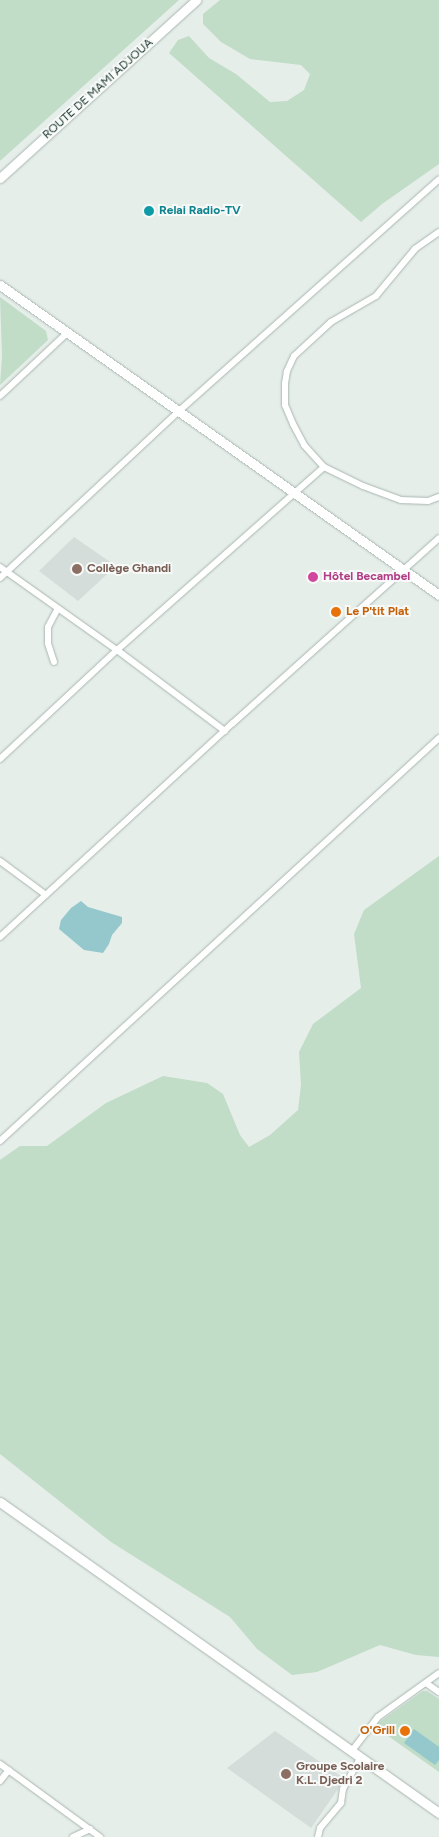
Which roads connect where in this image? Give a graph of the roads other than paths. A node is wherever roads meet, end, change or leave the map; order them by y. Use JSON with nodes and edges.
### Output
{"nodes":[{"id":1,"x":196,"y":0,"type":"edge"},
{"id":2,"x":0,"y":178,"type":"edge"},
{"id":3,"x":439,"y":178,"type":"edge"},
{"id":4,"x":439,"y":232,"type":"edge"},
{"id":5,"x":0,"y":285,"type":"edge"},
{"id":6,"x":67,"y":333,"type":"junction"},
{"id":7,"x":0,"y":396,"type":"edge"},
{"id":8,"x":179,"y":411,"type":"junction"},
{"id":9,"x":324,"y":467,"type":"junction"},
{"id":10,"x":294,"y":492,"type":"junction"},
{"id":11,"x":439,"y":497,"type":"edge"},
{"id":12,"x":439,"y":538,"type":"edge"},
{"id":13,"x":0,"y":567,"type":"edge"},
{"id":14,"x":7,"y":571,"type":"junction"},
{"id":15,"x":404,"y":571,"type":"junction"},
{"id":16,"x":0,"y":578,"type":"edge"},
{"id":17,"x":439,"y":596,"type":"edge"},
{"id":18,"x":58,"y":608,"type":"junction"},
{"id":19,"x":118,"y":650,"type":"junction"},
{"id":20,"x":54,"y":662,"type":"dead end"},
{"id":21,"x":225,"y":731,"type":"junction"},
{"id":22,"x":439,"y":738,"type":"edge"},
{"id":23,"x":0,"y":759,"type":"edge"},
{"id":24,"x":0,"y":861,"type":"edge"},
{"id":25,"x":46,"y":896,"type":"junction"},
{"id":26,"x":0,"y":938,"type":"edge"},
{"id":27,"x":0,"y":1140,"type":"edge"},
{"id":28,"x":0,"y":1502,"type":"edge"},
{"id":29,"x":439,"y":1673,"type":"edge"},
{"id":30,"x":426,"y":1682,"type":"junction"},
{"id":31,"x":439,"y":1692,"type":"edge"},
{"id":32,"x":351,"y":1752,"type":"junction"},
{"id":33,"x":360,"y":1758,"type":"junction"},
{"id":34,"x":0,"y":1764,"type":"edge"},
{"id":35,"x":9,"y":1770,"type":"junction"},
{"id":36,"x":0,"y":1781,"type":"edge"},
{"id":37,"x":439,"y":1813,"type":"edge"},
{"id":38,"x":90,"y":1829,"type":"junction"},
{"id":39,"x":73,"y":1837,"type":"edge"},
{"id":40,"x":100,"y":1837,"type":"edge"},
{"id":41,"x":318,"y":1837,"type":"edge"}],
"edges":[{"from":1,"to":2,"type":"street","name":"ROUTE DE MAMI ADJOUA"},
{"from":3,"to":8,"type":"street"},
{"from":4,"to":9,"type":"street"},
{"from":5,"to":6,"type":"street"},
{"from":6,"to":7,"type":"street"},
{"from":6,"to":8,"type":"street"},
{"from":8,"to":10,"type":"street"},
{"from":8,"to":14,"type":"street"},
{"from":9,"to":10,"type":"street"},
{"from":9,"to":11,"type":"street"},
{"from":10,"to":15,"type":"street"},
{"from":10,"to":19,"type":"street"},
{"from":12,"to":15,"type":"street"},
{"from":13,"to":14,"type":"street"},
{"from":14,"to":16,"type":"street"},
{"from":14,"to":18,"type":"street"},
{"from":15,"to":17,"type":"street"},
{"from":15,"to":21,"type":"street"},
{"from":18,"to":19,"type":"street"},
{"from":18,"to":20,"type":"street"},
{"from":19,"to":21,"type":"street"},
{"from":19,"to":23,"type":"street"},
{"from":21,"to":25,"type":"street"},
{"from":22,"to":27,"type":"street"},
{"from":24,"to":25,"type":"street"},
{"from":25,"to":26,"type":"street"},
{"from":28,"to":32,"type":"street"},
{"from":29,"to":30,"type":"street"},
{"from":30,"to":31,"type":"street"},
{"from":30,"to":32,"type":"street"},
{"from":32,"to":33,"type":"street"},
{"from":33,"to":37,"type":"street"},
{"from":33,"to":41,"type":"street"},
{"from":34,"to":35,"type":"street"},
{"from":35,"to":36,"type":"street"},
{"from":35,"to":38,"type":"street"},
{"from":38,"to":39,"type":"street"},
{"from":38,"to":40,"type":"street"}]}
